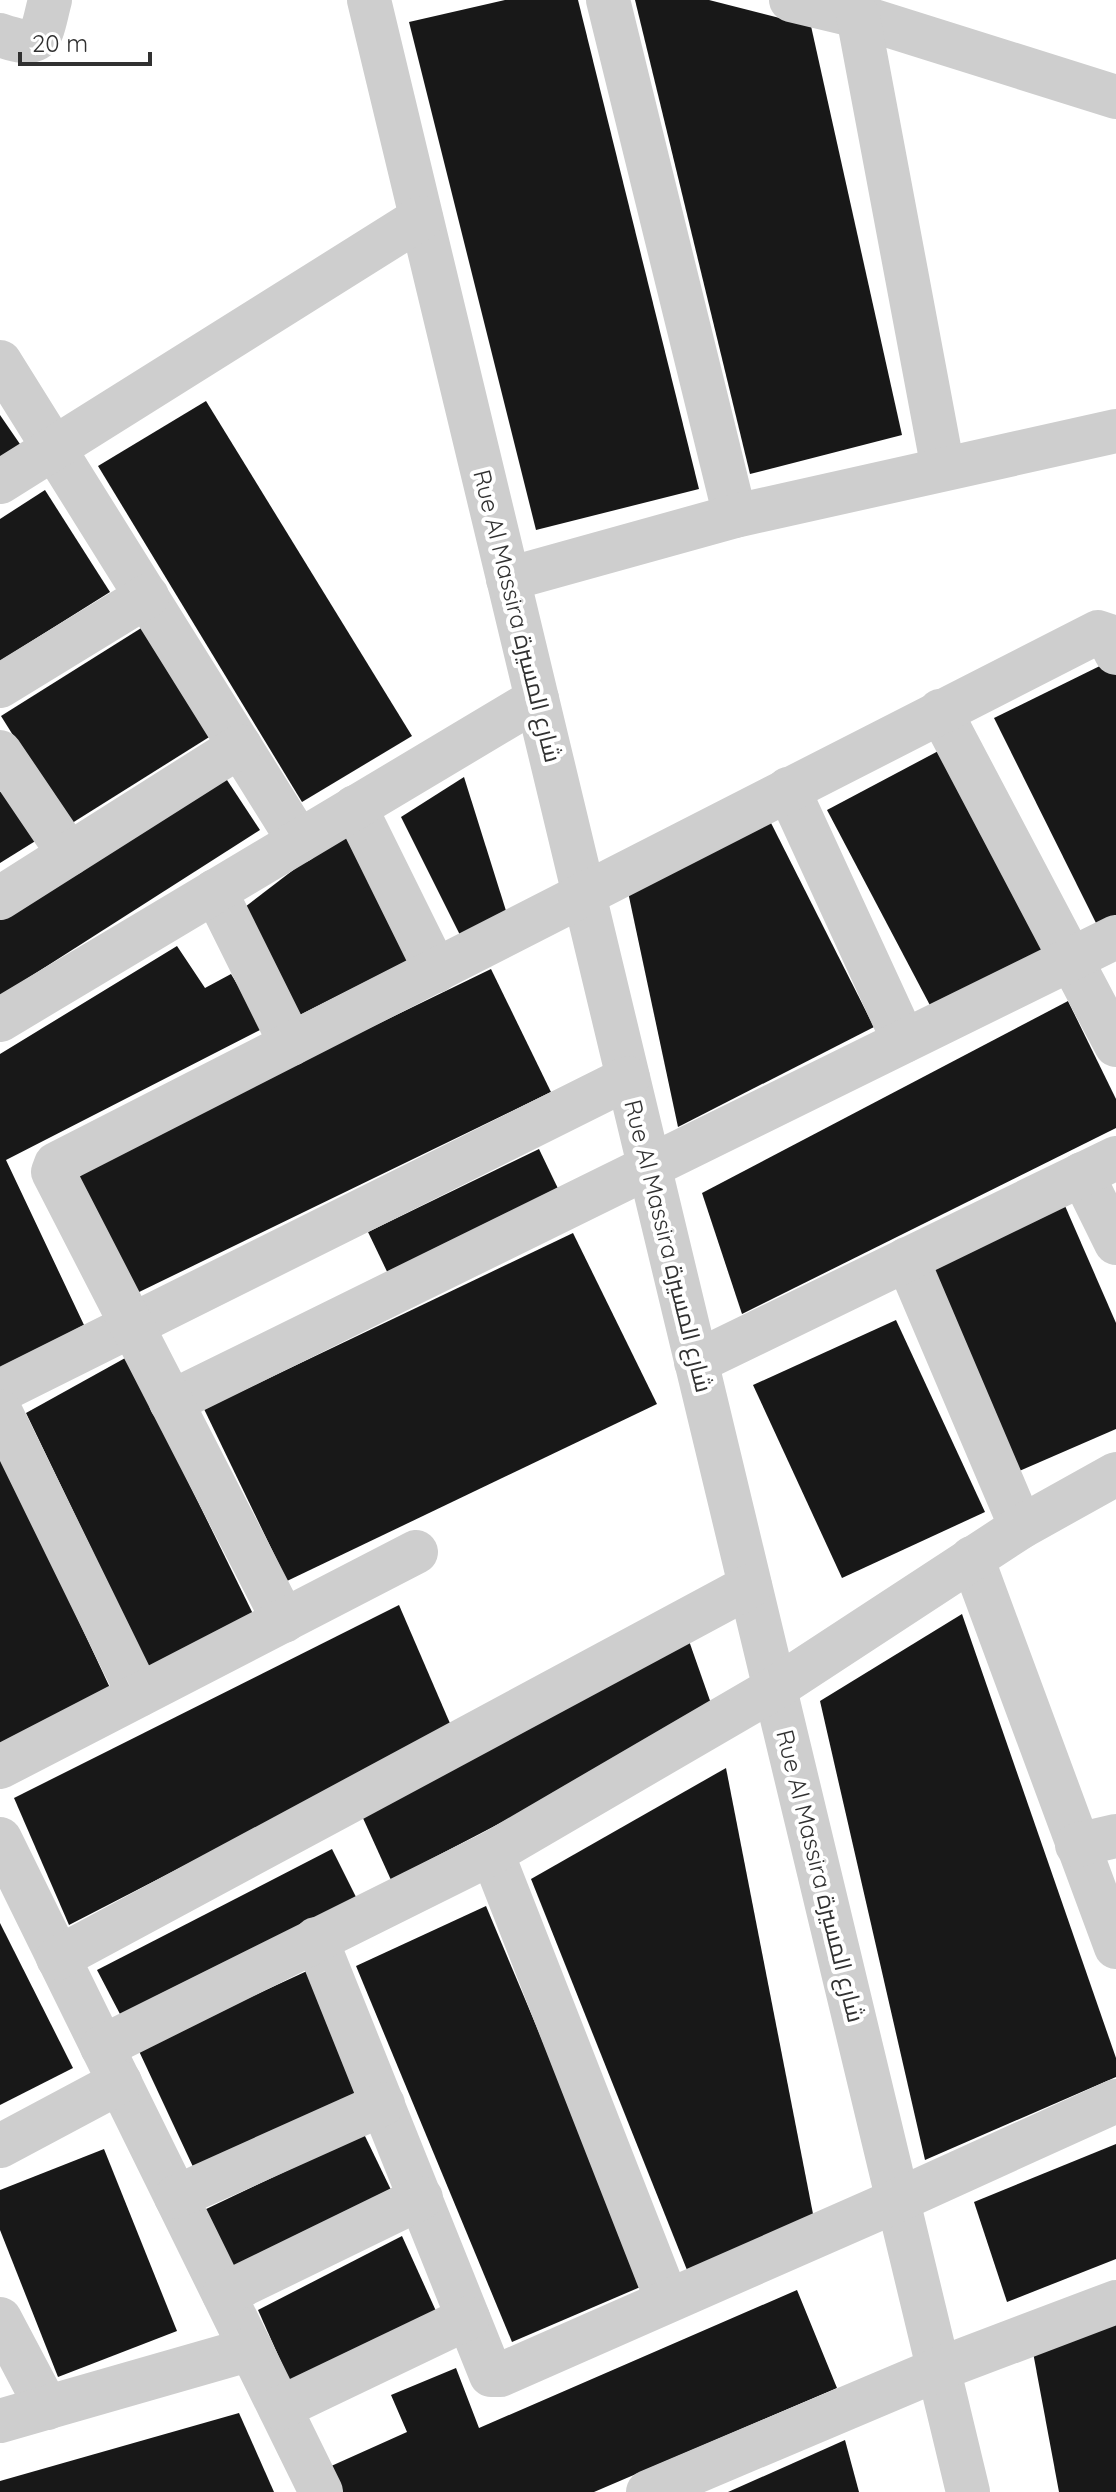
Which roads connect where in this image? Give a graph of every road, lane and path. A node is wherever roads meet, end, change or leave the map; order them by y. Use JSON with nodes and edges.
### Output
{"nodes":[{"id":1,"x":50,"y":0,"type":"edge"},
{"id":2,"x":369,"y":0,"type":"edge"},
{"id":3,"x":608,"y":0,"type":"edge"},
{"id":4,"x":791,"y":0,"type":"edge"},
{"id":5,"x":858,"y":16,"type":"junction"},
{"id":6,"x":0,"y":35,"type":"edge"},
{"id":7,"x":1116,"y":97,"type":"edge"},
{"id":8,"x":421,"y":218,"type":"junction"},
{"id":9,"x":0,"y":362,"type":"edge"},
{"id":10,"x":1116,"y":431,"type":"edge"},
{"id":11,"x":54,"y":448,"type":"junction"},
{"id":12,"x":943,"y":469,"type":"junction"},
{"id":13,"x":0,"y":482,"type":"edge"},
{"id":14,"x":735,"y":516,"type":"junction"},
{"id":15,"x":508,"y":579,"type":"junction"},
{"id":16,"x":147,"y":596,"type":"junction"},
{"id":17,"x":1116,"y":653,"type":"edge"},
{"id":18,"x":0,"y":686,"type":"edge"},
{"id":19,"x":537,"y":699,"type":"junction"},
{"id":20,"x":940,"y":711,"type":"junction"},
{"id":21,"x":240,"y":746,"type":"junction"},
{"id":22,"x":0,"y":752,"type":"edge"},
{"id":23,"x":788,"y":789,"type":"junction"},
{"id":24,"x":355,"y":807,"type":"junction"},
{"id":25,"x":299,"y":841,"type":"junction"},
{"id":26,"x":69,"y":854,"type":"junction"},
{"id":27,"x":215,"y":891,"type":"junction"},
{"id":28,"x":584,"y":896,"type":"junction"},
{"id":29,"x":0,"y":898,"type":"edge"},
{"id":30,"x":1116,"y":937,"type":"edge"},
{"id":31,"x":1071,"y":959,"type":"junction"},
{"id":32,"x":436,"y":971,"type":"junction"},
{"id":33,"x":0,"y":1020,"type":"edge"},
{"id":34,"x":904,"y":1041,"type":"junction"},
{"id":35,"x":291,"y":1044,"type":"junction"},
{"id":36,"x":1116,"y":1045,"type":"edge"},
{"id":37,"x":628,"y":1078,"type":"junction"},
{"id":38,"x":1099,"y":1166,"type":"edge"},
{"id":39,"x":650,"y":1168,"type":"junction"},
{"id":40,"x":1116,"y":1243,"type":"edge"},
{"id":41,"x":907,"y":1259,"type":"junction"},
{"id":42,"x":133,"y":1324,"type":"junction"},
{"id":43,"x":696,"y":1362,"type":"junction"},
{"id":44,"x":0,"y":1391,"type":"edge"},
{"id":45,"x":171,"y":1402,"type":"junction"},
{"id":46,"x":0,"y":1411,"type":"edge"},
{"id":47,"x":1116,"y":1474,"type":"edge"},
{"id":48,"x":1021,"y":1527,"type":"junction"},
{"id":49,"x":416,"y":1552,"type":"dead end"},
{"id":50,"x":972,"y":1558,"type":"junction"},
{"id":51,"x":750,"y":1586,"type":"junction"},
{"id":52,"x":284,"y":1621,"type":"junction"},
{"id":53,"x":775,"y":1688,"type":"junction"},
{"id":54,"x":139,"y":1695,"type":"junction"},
{"id":55,"x":0,"y":1767,"type":"edge"},
{"id":56,"x":0,"y":1839,"type":"edge"},
{"id":57,"x":1097,"y":1841,"type":"edge"},
{"id":58,"x":492,"y":1853,"type":"junction"},
{"id":59,"x":316,"y":1939,"type":"junction"},
{"id":60,"x":1116,"y":1947,"type":"edge"},
{"id":61,"x":58,"y":1958,"type":"junction"},
{"id":62,"x":111,"y":2064,"type":"junction"},
{"id":63,"x":1116,"y":2101,"type":"edge"},
{"id":64,"x":383,"y":2104,"type":"junction"},
{"id":65,"x":0,"y":2146,"type":"edge"},
{"id":66,"x":176,"y":2197,"type":"junction"},
{"id":67,"x":421,"y":2198,"type":"junction"},
{"id":68,"x":898,"y":2200,"type":"junction"},
{"id":69,"x":224,"y":2294,"type":"junction"},
{"id":70,"x":667,"y":2300,"type":"junction"},
{"id":71,"x":1116,"y":2302,"type":"edge"},
{"id":72,"x":468,"y":2318,"type":"junction"},
{"id":73,"x":0,"y":2319,"type":"edge"},
{"id":74,"x":251,"y":2349,"type":"junction"},
{"id":75,"x":939,"y":2369,"type":"junction"},
{"id":76,"x":47,"y":2408,"type":"junction"},
{"id":77,"x":280,"y":2408,"type":"junction"},
{"id":78,"x":0,"y":2421,"type":"edge"},
{"id":79,"x":321,"y":2492,"type":"edge"},
{"id":80,"x":648,"y":2492,"type":"edge"},
{"id":81,"x":968,"y":2492,"type":"edge"}],
"edges":[{"from":1,"to":6,"type":"street"},
{"from":2,"to":8,"type":"street","name":"Rue Al Massira شارع المسيرة"},
{"from":3,"to":14,"type":"street"},
{"from":4,"to":5,"type":"street"},
{"from":5,"to":7,"type":"street"},
{"from":5,"to":12,"type":"street"},
{"from":8,"to":11,"type":"street"},
{"from":8,"to":15,"type":"street","name":"Rue Al Massira شارع المسيرة"},
{"from":9,"to":11,"type":"street"},
{"from":10,"to":12,"type":"street"},
{"from":11,"to":13,"type":"street"},
{"from":11,"to":16,"type":"street"},
{"from":12,"to":14,"type":"street"},
{"from":14,"to":15,"type":"street"},
{"from":15,"to":19,"type":"street","name":"Rue Al Massira شارع المسيرة"},
{"from":16,"to":18,"type":"street"},
{"from":16,"to":21,"type":"street"},
{"from":17,"to":20,"type":"street"},
{"from":19,"to":24,"type":"street"},
{"from":19,"to":28,"type":"street","name":"Rue Al Massira شارع المسيرة"},
{"from":20,"to":23,"type":"street"},
{"from":20,"to":31,"type":"street"},
{"from":21,"to":25,"type":"street"},
{"from":21,"to":26,"type":"street"},
{"from":22,"to":26,"type":"street"},
{"from":23,"to":28,"type":"street"},
{"from":23,"to":34,"type":"street"},
{"from":24,"to":25,"type":"street"},
{"from":24,"to":32,"type":"street"},
{"from":25,"to":27,"type":"street"},
{"from":26,"to":29,"type":"street"},
{"from":27,"to":33,"type":"street"},
{"from":27,"to":35,"type":"street"},
{"from":28,"to":32,"type":"street"},
{"from":28,"to":37,"type":"street","name":"Rue Al Massira شارع المسيرة"},
{"from":30,"to":31,"type":"street"},
{"from":31,"to":34,"type":"street"},
{"from":31,"to":36,"type":"street"},
{"from":32,"to":35,"type":"street"},
{"from":34,"to":39,"type":"street"},
{"from":35,"to":42,"type":"street"},
{"from":37,"to":39,"type":"street","name":"Rue Al Massira شارع المسيرة"},
{"from":37,"to":42,"type":"street"},
{"from":38,"to":40,"type":"street"},
{"from":38,"to":41,"type":"street"},
{"from":39,"to":43,"type":"street","name":"Rue Al Massira شارع المسيرة"},
{"from":39,"to":45,"type":"street"},
{"from":41,"to":43,"type":"street"},
{"from":41,"to":48,"type":"street"},
{"from":42,"to":44,"type":"street"},
{"from":42,"to":45,"type":"street"},
{"from":43,"to":51,"type":"street","name":"Rue Al Massira شارع المسيرة"},
{"from":45,"to":52,"type":"street"},
{"from":46,"to":54,"type":"street"},
{"from":47,"to":48,"type":"street"},
{"from":48,"to":50,"type":"street"},
{"from":49,"to":52,"type":"street"},
{"from":50,"to":53,"type":"street"},
{"from":50,"to":57,"type":"street"},
{"from":51,"to":53,"type":"street","name":"Rue Al Massira شارع المسيرة"},
{"from":51,"to":61,"type":"street"},
{"from":52,"to":54,"type":"street"},
{"from":53,"to":58,"type":"street"},
{"from":53,"to":68,"type":"street","name":"Rue Al Massira شارع المسيرة"},
{"from":54,"to":55,"type":"street"},
{"from":56,"to":61,"type":"street"},
{"from":57,"to":60,"type":"street"},
{"from":58,"to":59,"type":"street"},
{"from":58,"to":70,"type":"street"},
{"from":59,"to":62,"type":"street"},
{"from":59,"to":64,"type":"street"},
{"from":61,"to":62,"type":"street"},
{"from":62,"to":65,"type":"street"},
{"from":62,"to":66,"type":"street"},
{"from":63,"to":68,"type":"street"},
{"from":64,"to":66,"type":"street"},
{"from":64,"to":67,"type":"street"},
{"from":66,"to":69,"type":"street"},
{"from":67,"to":69,"type":"street"},
{"from":67,"to":72,"type":"street"},
{"from":68,"to":70,"type":"street"},
{"from":68,"to":75,"type":"street","name":"Rue Al Massira شارع المسيرة"},
{"from":69,"to":74,"type":"street"},
{"from":70,"to":72,"type":"street"},
{"from":71,"to":75,"type":"street"},
{"from":72,"to":77,"type":"street"},
{"from":73,"to":76,"type":"street"},
{"from":74,"to":76,"type":"street"},
{"from":74,"to":77,"type":"street"},
{"from":75,"to":80,"type":"street"},
{"from":75,"to":81,"type":"street","name":"Rue Al Massira شارع المسيرة"},
{"from":76,"to":78,"type":"street"},
{"from":77,"to":79,"type":"street"}]}
